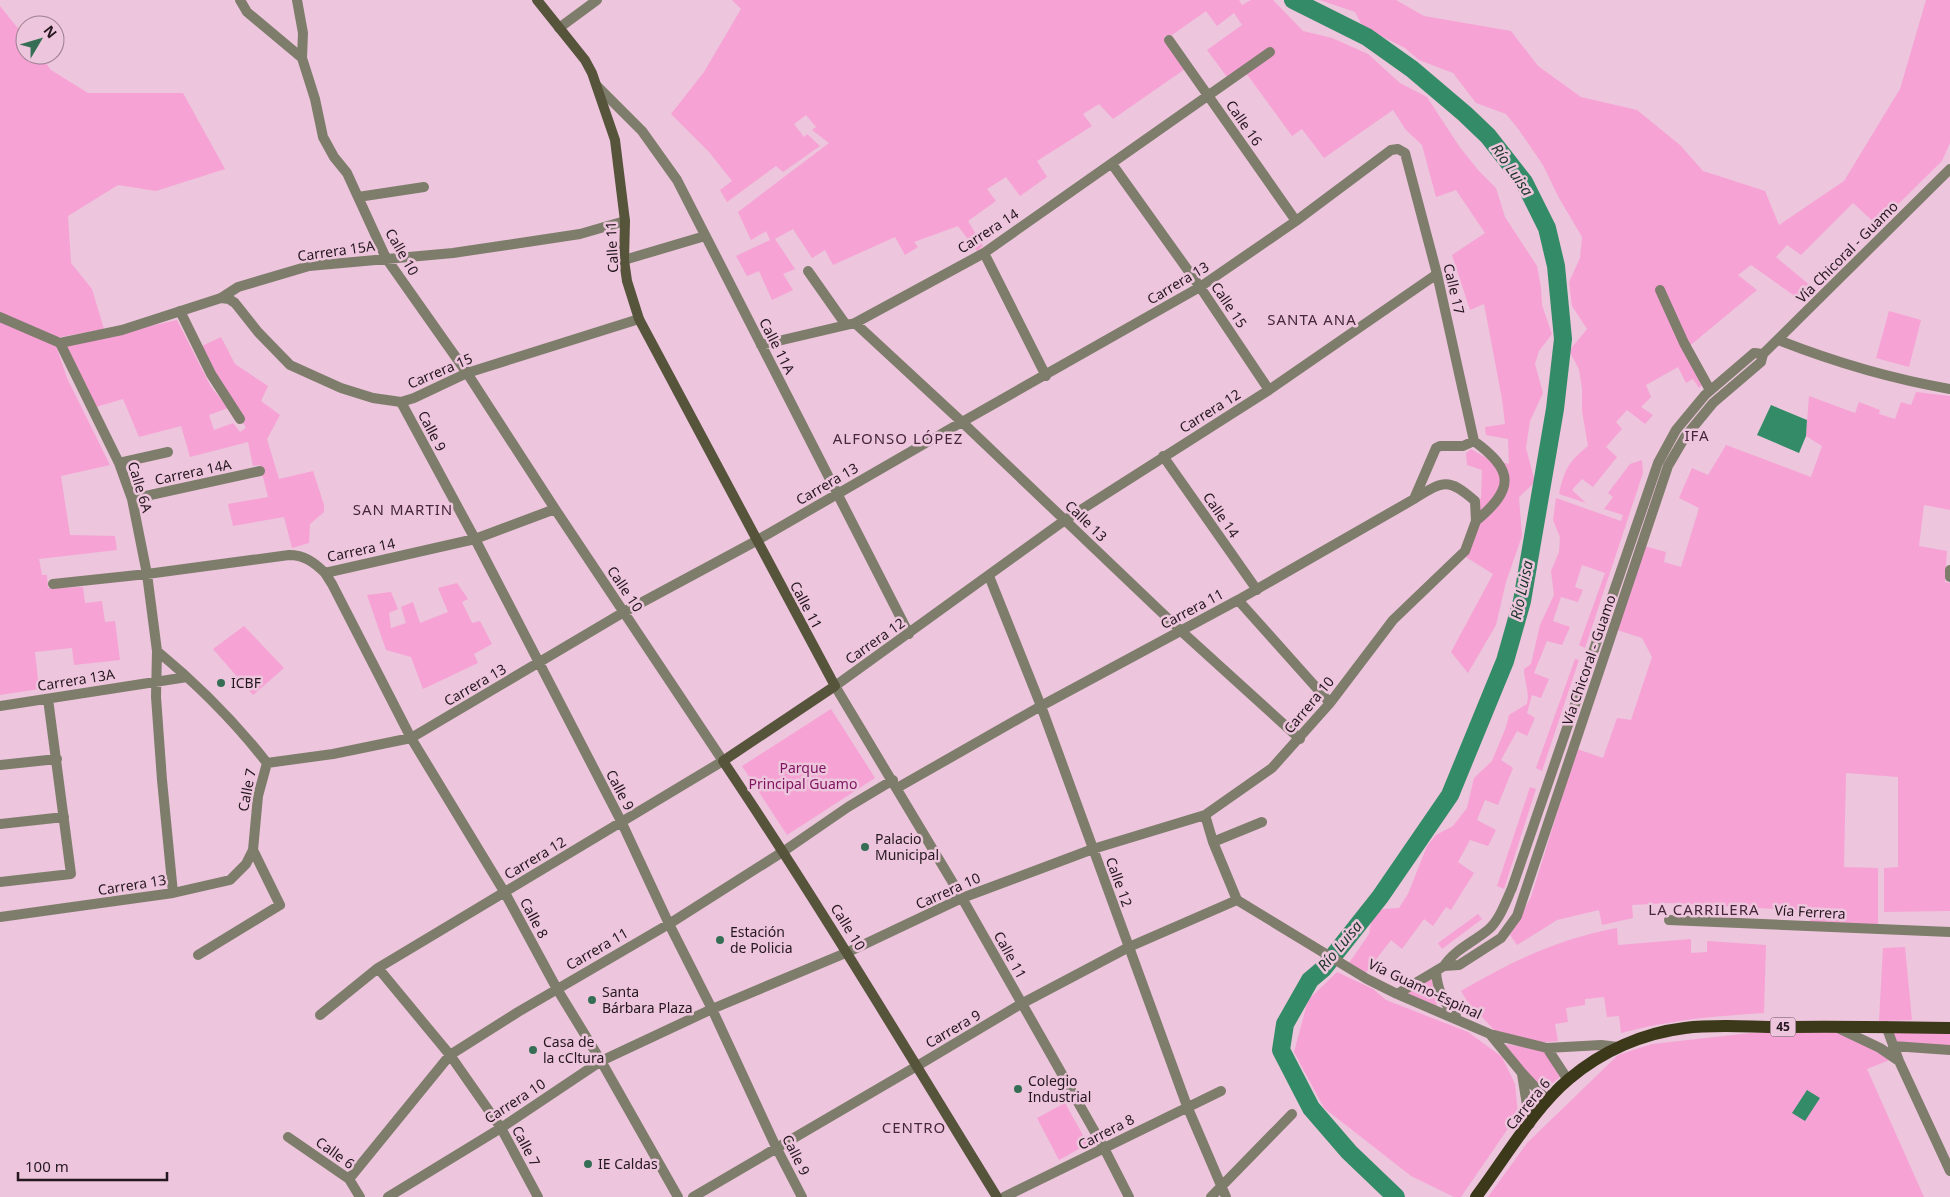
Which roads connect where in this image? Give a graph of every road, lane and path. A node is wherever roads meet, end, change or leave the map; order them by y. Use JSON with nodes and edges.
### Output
{"nodes":[{"id":1,"x":240,"y":0,"type":"edge"},
{"id":2,"x":297,"y":0,"type":"edge"},
{"id":3,"x":537,"y":0,"type":"edge"},
{"id":4,"x":597,"y":0,"type":"edge"},
{"id":5,"x":559,"y":28,"type":"junction"},
{"id":6,"x":1169,"y":40,"type":"dead end"},
{"id":7,"x":1270,"y":52,"type":"dead end"},
{"id":8,"x":302,"y":58,"type":"junction"},
{"id":9,"x":597,"y":86,"type":"junction"},
{"id":10,"x":1208,"y":97,"type":"junction"},
{"id":11,"x":1398,"y":149,"type":"joint"},
{"id":12,"x":1112,"y":164,"type":"junction"},
{"id":13,"x":1950,"y":170,"type":"edge"},
{"id":14,"x":424,"y":187,"type":"dead end"},
{"id":15,"x":358,"y":197,"type":"junction"},
{"id":16,"x":624,"y":221,"type":"junction"},
{"id":17,"x":1296,"y":221,"type":"junction"},
{"id":18,"x":705,"y":236,"type":"junction"},
{"id":19,"x":984,"y":253,"type":"junction"},
{"id":20,"x":386,"y":258,"type":"junction"},
{"id":21,"x":624,"y":260,"type":"junction"},
{"id":22,"x":808,"y":271,"type":"dead end"},
{"id":23,"x":1437,"y":274,"type":"junction"},
{"id":24,"x":1200,"y":287,"type":"junction"},
{"id":25,"x":1660,"y":290,"type":"dead end"},
{"id":26,"x":220,"y":298,"type":"junction"},
{"id":27,"x":180,"y":311,"type":"junction"},
{"id":28,"x":0,"y":317,"type":"edge"},
{"id":29,"x":639,"y":320,"type":"junction"},
{"id":30,"x":850,"y":324,"type":"junction"},
{"id":31,"x":1778,"y":340,"type":"junction"},
{"id":32,"x":60,"y":343,"type":"junction"},
{"id":33,"x":762,"y":345,"type":"junction"},
{"id":34,"x":1763,"y":354,"type":"junction"},
{"id":35,"x":467,"y":373,"type":"junction"},
{"id":36,"x":1046,"y":376,"type":"junction"},
{"id":37,"x":1950,"y":389,"type":"edge"},
{"id":38,"x":1270,"y":390,"type":"junction"},
{"id":39,"x":1708,"y":392,"type":"junction"},
{"id":40,"x":401,"y":402,"type":"junction"},
{"id":41,"x":1713,"y":403,"type":"junction"},
{"id":42,"x":240,"y":419,"type":"dead end"},
{"id":43,"x":962,"y":422,"type":"junction"},
{"id":44,"x":1474,"y":441,"type":"junction"},
{"id":45,"x":168,"y":452,"type":"dead end"},
{"id":46,"x":1163,"y":456,"type":"junction"},
{"id":47,"x":119,"y":463,"type":"junction"},
{"id":48,"x":260,"y":471,"type":"dead end"},
{"id":49,"x":1649,"y":490,"type":"junction"},
{"id":50,"x":836,"y":494,"type":"junction"},
{"id":51,"x":1659,"y":494,"type":"junction"},
{"id":52,"x":132,"y":499,"type":"junction"},
{"id":53,"x":1414,"y":499,"type":"junction"},
{"id":54,"x":555,"y":509,"type":"junction"},
{"id":55,"x":1064,"y":520,"type":"junction"},
{"id":56,"x":1476,"y":521,"type":"junction"},
{"id":57,"x":475,"y":539,"type":"junction"},
{"id":58,"x":756,"y":541,"type":"junction"},
{"id":59,"x":1625,"y":561,"type":"junction"},
{"id":60,"x":1636,"y":565,"type":"junction"},
{"id":61,"x":1950,"y":570,"type":"edge"},
{"id":62,"x":325,"y":573,"type":"junction"},
{"id":63,"x":147,"y":574,"type":"junction"},
{"id":64,"x":989,"y":576,"type":"junction"},
{"id":65,"x":1950,"y":577,"type":"edge"},
{"id":66,"x":53,"y":584,"type":"dead end"},
{"id":67,"x":1257,"y":590,"type":"junction"},
{"id":68,"x":1238,"y":600,"type":"junction"},
{"id":69,"x":624,"y":612,"type":"junction"},
{"id":70,"x":1180,"y":630,"type":"junction"},
{"id":71,"x":909,"y":634,"type":"junction"},
{"id":72,"x":157,"y":651,"type":"junction"},
{"id":73,"x":1592,"y":654,"type":"junction"},
{"id":74,"x":1604,"y":658,"type":"junction"},
{"id":75,"x":539,"y":664,"type":"junction"},
{"id":76,"x":187,"y":677,"type":"junction"},
{"id":77,"x":156,"y":682,"type":"junction"},
{"id":78,"x":835,"y":686,"type":"junction"},
{"id":79,"x":48,"y":699,"type":"junction"},
{"id":80,"x":1330,"y":703,"type":"junction"},
{"id":81,"x":0,"y":706,"type":"edge"},
{"id":82,"x":1041,"y":706,"type":"junction"},
{"id":83,"x":411,"y":738,"type":"junction"},
{"id":84,"x":1300,"y":739,"type":"junction"},
{"id":85,"x":57,"y":759,"type":"junction"},
{"id":86,"x":724,"y":761,"type":"junction"},
{"id":87,"x":267,"y":763,"type":"junction"},
{"id":88,"x":0,"y":765,"type":"edge"},
{"id":89,"x":1551,"y":775,"type":"junction"},
{"id":90,"x":1564,"y":780,"type":"junction"},
{"id":91,"x":895,"y":784,"type":"junction"},
{"id":92,"x":1204,"y":815,"type":"junction"},
{"id":93,"x":64,"y":817,"type":"junction"},
{"id":94,"x":621,"y":822,"type":"junction"},
{"id":95,"x":1262,"y":822,"type":"dead end"},
{"id":96,"x":0,"y":824,"type":"edge"},
{"id":97,"x":1213,"y":842,"type":"junction"},
{"id":98,"x":1093,"y":849,"type":"junction"},
{"id":99,"x":253,"y":850,"type":"junction"},
{"id":100,"x":784,"y":851,"type":"junction"},
{"id":101,"x":0,"y":882,"type":"edge"},
{"id":102,"x":173,"y":893,"type":"junction"},
{"id":103,"x":505,"y":893,"type":"junction"},
{"id":104,"x":962,"y":898,"type":"junction"},
{"id":105,"x":1236,"y":900,"type":"junction"},
{"id":106,"x":0,"y":917,"type":"edge"},
{"id":107,"x":1670,"y":920,"type":"dead end"},
{"id":108,"x":669,"y":924,"type":"junction"},
{"id":109,"x":1950,"y":932,"type":"edge"},
{"id":110,"x":1129,"y":947,"type":"junction"},
{"id":111,"x":848,"y":952,"type":"junction"},
{"id":112,"x":198,"y":956,"type":"dead end"},
{"id":113,"x":378,"y":968,"type":"junction"},
{"id":114,"x":1440,"y":968,"type":"junction"},
{"id":115,"x":557,"y":989,"type":"junction"},
{"id":116,"x":1397,"y":994,"type":"junction"},
{"id":117,"x":1022,"y":1004,"type":"junction"},
{"id":118,"x":712,"y":1009,"type":"junction"},
{"id":119,"x":320,"y":1015,"type":"dead end"},
{"id":120,"x":1461,"y":1020,"type":"junction"},
{"id":121,"x":1835,"y":1026,"type":"junction"},
{"id":122,"x":1886,"y":1026,"type":"junction"},
{"id":123,"x":1950,"y":1028,"type":"edge"},
{"id":124,"x":1490,"y":1034,"type":"junction"},
{"id":125,"x":1894,"y":1046,"type":"junction"},
{"id":126,"x":1618,"y":1047,"type":"junction"},
{"id":127,"x":1547,"y":1048,"type":"junction"},
{"id":128,"x":1950,"y":1050,"type":"edge"},
{"id":129,"x":450,"y":1055,"type":"junction"},
{"id":130,"x":601,"y":1061,"type":"junction"},
{"id":131,"x":1899,"y":1061,"type":"junction"},
{"id":132,"x":917,"y":1066,"type":"junction"},
{"id":133,"x":1522,"y":1073,"type":"junction"},
{"id":134,"x":1568,"y":1080,"type":"junction"},
{"id":135,"x":1220,"y":1091,"type":"dead end"},
{"id":136,"x":1548,"y":1100,"type":"junction"},
{"id":137,"x":1187,"y":1106,"type":"junction"},
{"id":138,"x":1292,"y":1114,"type":"dead end"},
{"id":139,"x":1530,"y":1124,"type":"junction"},
{"id":140,"x":501,"y":1128,"type":"junction"},
{"id":141,"x":288,"y":1137,"type":"dead end"},
{"id":142,"x":776,"y":1147,"type":"junction"},
{"id":143,"x":1104,"y":1148,"type":"junction"},
{"id":144,"x":1950,"y":1171,"type":"edge"},
{"id":145,"x":349,"y":1179,"type":"junction"},
{"id":146,"x":1222,"y":1187,"type":"junction"},
{"id":147,"x":1476,"y":1196,"type":"edge"},
{"id":148,"x":360,"y":1197,"type":"edge"},
{"id":149,"x":388,"y":1197,"type":"edge"},
{"id":150,"x":538,"y":1197,"type":"edge"},
{"id":151,"x":678,"y":1197,"type":"edge"},
{"id":152,"x":693,"y":1197,"type":"edge"},
{"id":153,"x":802,"y":1197,"type":"edge"},
{"id":154,"x":998,"y":1197,"type":"edge"},
{"id":155,"x":1004,"y":1197,"type":"edge"},
{"id":156,"x":1129,"y":1197,"type":"edge"},
{"id":157,"x":1211,"y":1197,"type":"edge"},
{"id":158,"x":1226,"y":1197,"type":"edge"}],
"edges":[{"from":1,"to":8,"type":"street"},
{"from":2,"to":8,"type":"street"},
{"from":3,"to":5,"type":"main road","name":"Calle 11"},
{"from":4,"to":5,"type":"street"},
{"from":5,"to":9,"type":"main road","name":"Calle 11"},
{"from":6,"to":10,"type":"street","name":"Calle 16"},
{"from":7,"to":10,"type":"street"},
{"from":8,"to":15,"type":"street","name":"Calle 10"},
{"from":9,"to":16,"type":"main road","name":"Calle 11"},
{"from":9,"to":18,"type":"street","name":"Calle 11A"},
{"from":10,"to":12,"type":"street","name":"Carrera 14"},
{"from":10,"to":17,"type":"street","name":"Calle 16"},
{"from":11,"to":17,"type":"street","name":"Carrera 13"},
{"from":11,"to":23,"type":"street","name":"Calle 17"},
{"from":12,"to":19,"type":"street","name":"Carrera 14"},
{"from":12,"to":24,"type":"street","name":"Calle 15"},
{"from":13,"to":31,"type":"street","name":"Vía Chicoral - Guamo"},
{"from":14,"to":15,"type":"street"},
{"from":15,"to":20,"type":"street","name":"Calle 10"},
{"from":16,"to":20,"type":"street","name":"Carrera 15A"},
{"from":16,"to":21,"type":"main road","name":"Calle 11"},
{"from":17,"to":24,"type":"street","name":"Carrera 13"},
{"from":18,"to":21,"type":"street"},
{"from":18,"to":33,"type":"street","name":"Calle 11A"},
{"from":19,"to":30,"type":"street","name":"Carrera 14"},
{"from":19,"to":36,"type":"street"},
{"from":20,"to":26,"type":"street","name":"Carrera 15A"},
{"from":20,"to":35,"type":"street","name":"Calle 10"},
{"from":21,"to":29,"type":"main road","name":"Calle 11"},
{"from":22,"to":30,"type":"street","name":"Calle 13"},
{"from":23,"to":38,"type":"street","name":"Carrera 12"},
{"from":23,"to":44,"type":"street","name":"Calle 17"},
{"from":24,"to":36,"type":"street","name":"Carrera 13"},
{"from":24,"to":38,"type":"street","name":"Calle 15"},
{"from":25,"to":39,"type":"street"},
{"from":26,"to":27,"type":"street","name":"Carrera 15A"},
{"from":26,"to":40,"type":"street","name":"Carrera 15"},
{"from":27,"to":32,"type":"street","name":"Carrera 15A"},
{"from":27,"to":42,"type":"street"},
{"from":28,"to":32,"type":"street"},
{"from":29,"to":35,"type":"street","name":"Carrera 15"},
{"from":29,"to":58,"type":"main road","name":"Calle 11"},
{"from":30,"to":33,"type":"street","name":"Carrera 14"},
{"from":30,"to":43,"type":"street","name":"Calle 13"},
{"from":31,"to":34,"type":"street","name":"Vía Chicoral - Guamo"},
{"from":31,"to":37,"type":"street"},
{"from":32,"to":47,"type":"street","name":"Calle 6A"},
{"from":33,"to":50,"type":"street","name":"Calle 11A"},
{"from":34,"to":39,"type":"street","name":"Vía Chicoral - Guamo"},
{"from":34,"to":41,"type":"street","name":"Vía Chicoral - Guamo"},
{"from":35,"to":40,"type":"street","name":"Carrera 15"},
{"from":35,"to":54,"type":"street","name":"Calle 10"},
{"from":36,"to":43,"type":"street","name":"Carrera 13"},
{"from":38,"to":46,"type":"street","name":"Carrera 12"},
{"from":39,"to":41,"type":"street"},
{"from":39,"to":49,"type":"street","name":"Vía Chicoral - Guamo"},
{"from":40,"to":57,"type":"street","name":"Calle 9"},
{"from":41,"to":51,"type":"street","name":"Vía Chicoral - Guamo"},
{"from":43,"to":50,"type":"street","name":"Carrera 13"},
{"from":43,"to":55,"type":"street","name":"Calle 13"},
{"from":44,"to":53,"type":"street"},
{"from":44,"to":56,"type":"street"},
{"from":45,"to":47,"type":"street"},
{"from":46,"to":55,"type":"street","name":"Carrera 12"},
{"from":46,"to":67,"type":"street","name":"Calle 14"},
{"from":47,"to":52,"type":"street","name":"Calle 6A"},
{"from":48,"to":52,"type":"street","name":"Carrera 14A"},
{"from":49,"to":51,"type":"street"},
{"from":49,"to":59,"type":"street","name":"Vía Chicoral - Guamo"},
{"from":50,"to":58,"type":"street","name":"Carrera 13"},
{"from":50,"to":71,"type":"street","name":"Calle 11A"},
{"from":51,"to":60,"type":"street","name":"Vía Chicoral - Guamo"},
{"from":52,"to":63,"type":"street","name":"Calle 6A"},
{"from":53,"to":56,"type":"street","name":"Carrera 11"},
{"from":53,"to":67,"type":"street","name":"Carrera 11"},
{"from":54,"to":57,"type":"street","name":"Carrera 14"},
{"from":54,"to":69,"type":"street","name":"Calle 10"},
{"from":55,"to":64,"type":"street","name":"Carrera 12"},
{"from":55,"to":70,"type":"street","name":"Calle 13"},
{"from":56,"to":80,"type":"street","name":"Carrera 10"},
{"from":57,"to":62,"type":"street","name":"Carrera 14"},
{"from":57,"to":75,"type":"street","name":"Calle 9"},
{"from":58,"to":69,"type":"street","name":"Carrera 13"},
{"from":58,"to":78,"type":"main road","name":"Calle 11"},
{"from":59,"to":60,"type":"street"},
{"from":59,"to":73,"type":"street","name":"Vía Chicoral - Guamo"},
{"from":60,"to":74,"type":"street","name":"Vía Chicoral - Guamo"},
{"from":61,"to":65,"type":"street"},
{"from":62,"to":63,"type":"street","name":"Carrera 14"},
{"from":62,"to":83,"type":"street","name":"Calle 8"},
{"from":63,"to":66,"type":"street","name":"Carrera 14"},
{"from":63,"to":72,"type":"street","name":"Calle 6A"},
{"from":64,"to":71,"type":"street","name":"Carrera 12"},
{"from":64,"to":82,"type":"street","name":"Calle 12"},
{"from":67,"to":68,"type":"street","name":"Carrera 11"},
{"from":68,"to":70,"type":"street","name":"Carrera 11"},
{"from":68,"to":80,"type":"street"},
{"from":69,"to":75,"type":"street","name":"Carrera 13"},
{"from":69,"to":86,"type":"street","name":"Calle 10"},
{"from":70,"to":82,"type":"street","name":"Carrera 11"},
{"from":70,"to":84,"type":"street","name":"Calle 13"},
{"from":71,"to":78,"type":"street","name":"Carrera 12"},
{"from":72,"to":76,"type":"street"},
{"from":72,"to":77,"type":"street","name":"Calle 6A"},
{"from":73,"to":74,"type":"street"},
{"from":73,"to":89,"type":"street","name":"Vía Chicoral - Guamo"},
{"from":74,"to":90,"type":"street","name":"Vía Chicoral - Guamo"},
{"from":75,"to":83,"type":"street","name":"Carrera 13"},
{"from":75,"to":94,"type":"street","name":"Calle 9"},
{"from":76,"to":77,"type":"street"},
{"from":76,"to":87,"type":"street","name":"Calle 7"},
{"from":77,"to":79,"type":"street","name":"Carrera 13A"},
{"from":77,"to":102,"type":"street","name":"Calle 6A"},
{"from":78,"to":86,"type":"main road","name":"Carrera 12"},
{"from":78,"to":91,"type":"street","name":"Calle 11"},
{"from":79,"to":81,"type":"street","name":"Carrera 13A"},
{"from":79,"to":85,"type":"street"},
{"from":80,"to":84,"type":"street","name":"Carrera 10"},
{"from":82,"to":91,"type":"street","name":"Carrera 11"},
{"from":82,"to":98,"type":"street","name":"Calle 12"},
{"from":83,"to":87,"type":"street","name":"Carrera 13"},
{"from":83,"to":103,"type":"street","name":"Calle 8"},
{"from":84,"to":92,"type":"street","name":"Carrera 10"},
{"from":85,"to":88,"type":"street"},
{"from":85,"to":93,"type":"street"},
{"from":86,"to":94,"type":"street","name":"Carrera 12"},
{"from":86,"to":100,"type":"main road","name":"Calle 10"},
{"from":87,"to":99,"type":"street","name":"Calle 7"},
{"from":89,"to":90,"type":"street"},
{"from":89,"to":114,"type":"street","name":"Vía Chicoral - Guamo"},
{"from":90,"to":114,"type":"street","name":"Vía Chicoral - Guamo"},
{"from":91,"to":100,"type":"street","name":"Carrera 11"},
{"from":91,"to":104,"type":"street","name":"Calle 11"},
{"from":92,"to":97,"type":"street"},
{"from":92,"to":98,"type":"street","name":"Carrera 10"},
{"from":93,"to":96,"type":"street"},
{"from":93,"to":101,"type":"street"},
{"from":94,"to":103,"type":"street","name":"Carrera 12"},
{"from":94,"to":108,"type":"street","name":"Calle 9"},
{"from":95,"to":97,"type":"street"},
{"from":97,"to":105,"type":"street"},
{"from":98,"to":104,"type":"street","name":"Carrera 10"},
{"from":98,"to":110,"type":"street","name":"Calle 12"},
{"from":99,"to":102,"type":"street","name":"Carrera 13"},
{"from":99,"to":112,"type":"street"},
{"from":100,"to":108,"type":"street","name":"Carrera 11"},
{"from":100,"to":111,"type":"main road","name":"Calle 10"},
{"from":102,"to":106,"type":"street","name":"Carrera 13"},
{"from":103,"to":113,"type":"street","name":"Carrera 12"},
{"from":103,"to":115,"type":"street","name":"Calle 8"},
{"from":104,"to":111,"type":"street","name":"Carrera 10"},
{"from":104,"to":117,"type":"street","name":"Calle 11"},
{"from":105,"to":110,"type":"street","name":"Carrera 9"},
{"from":105,"to":116,"type":"street","name":"Vía Guamo-Espinal"},
{"from":107,"to":109,"type":"street","name":"Vía Ferrera"},
{"from":108,"to":115,"type":"street","name":"Carrera 11"},
{"from":108,"to":118,"type":"street","name":"Calle 9"},
{"from":110,"to":117,"type":"street","name":"Carrera 9"},
{"from":110,"to":137,"type":"street","name":"Calle 12"},
{"from":111,"to":118,"type":"street","name":"Carrera 10"},
{"from":111,"to":132,"type":"main road","name":"Calle 10"},
{"from":113,"to":119,"type":"street","name":"Carrera 12"},
{"from":113,"to":129,"type":"street","name":"Calle 7"},
{"from":114,"to":116,"type":"street","name":"Vía Chicoral - Guamo"},
{"from":114,"to":120,"type":"street"},
{"from":115,"to":129,"type":"street","name":"Carrera 11"},
{"from":115,"to":130,"type":"street","name":"Calle 8"},
{"from":116,"to":120,"type":"street","name":"Vía Guamo-Espinal"},
{"from":117,"to":132,"type":"street","name":"Carrera 9"},
{"from":117,"to":143,"type":"street","name":"Calle 11"},
{"from":118,"to":130,"type":"street","name":"Carrera 10"},
{"from":118,"to":142,"type":"street","name":"Calle 9"},
{"from":120,"to":124,"type":"street","name":"Vía Guamo-Espinal"},
{"from":121,"to":122,"type":"main road","number":"45"},
{"from":121,"to":126,"type":"main road","number":"45"},
{"from":121,"to":131,"type":"street"},
{"from":122,"to":123,"type":"main road","number":"45"},
{"from":122,"to":125,"type":"street"},
{"from":124,"to":127,"type":"street","name":"Vía Guamo-Espinal"},
{"from":124,"to":133,"type":"street"},
{"from":125,"to":128,"type":"street"},
{"from":125,"to":131,"type":"street"},
{"from":126,"to":127,"type":"street","name":"Vía Guamo-Espinal"},
{"from":126,"to":134,"type":"main road","name":"Carrera 6","number":"45"},
{"from":127,"to":134,"type":"street"},
{"from":129,"to":140,"type":"street","name":"Calle 7"},
{"from":129,"to":145,"type":"street","name":"Carrera 11"},
{"from":130,"to":140,"type":"street","name":"Carrera 10"},
{"from":130,"to":151,"type":"street","name":"Calle 8"},
{"from":131,"to":144,"type":"street"},
{"from":132,"to":142,"type":"street","name":"Carrera 9"},
{"from":132,"to":154,"type":"main road","name":"Calle 10"},
{"from":133,"to":136,"type":"street"},
{"from":133,"to":139,"type":"street"},
{"from":134,"to":136,"type":"main road","name":"Carrera 6","number":"45"},
{"from":135,"to":137,"type":"street","name":"Carrera 8"},
{"from":136,"to":139,"type":"main road","name":"Carrera 6","number":"45"},
{"from":137,"to":143,"type":"street","name":"Carrera 8"},
{"from":137,"to":146,"type":"street","name":"Calle 12"},
{"from":138,"to":146,"type":"street"},
{"from":139,"to":147,"type":"main road","name":"Carrera 6","number":"45"},
{"from":140,"to":149,"type":"street","name":"Carrera 10"},
{"from":140,"to":150,"type":"street","name":"Calle 7"},
{"from":141,"to":145,"type":"street","name":"Calle 6"},
{"from":142,"to":152,"type":"street","name":"Carrera 9"},
{"from":142,"to":153,"type":"street","name":"Calle 9"},
{"from":143,"to":155,"type":"street","name":"Carrera 8"},
{"from":143,"to":156,"type":"street","name":"Calle 11"},
{"from":145,"to":148,"type":"street","name":"Calle 6"},
{"from":146,"to":157,"type":"street"},
{"from":146,"to":158,"type":"street","name":"Calle 12"}]}
